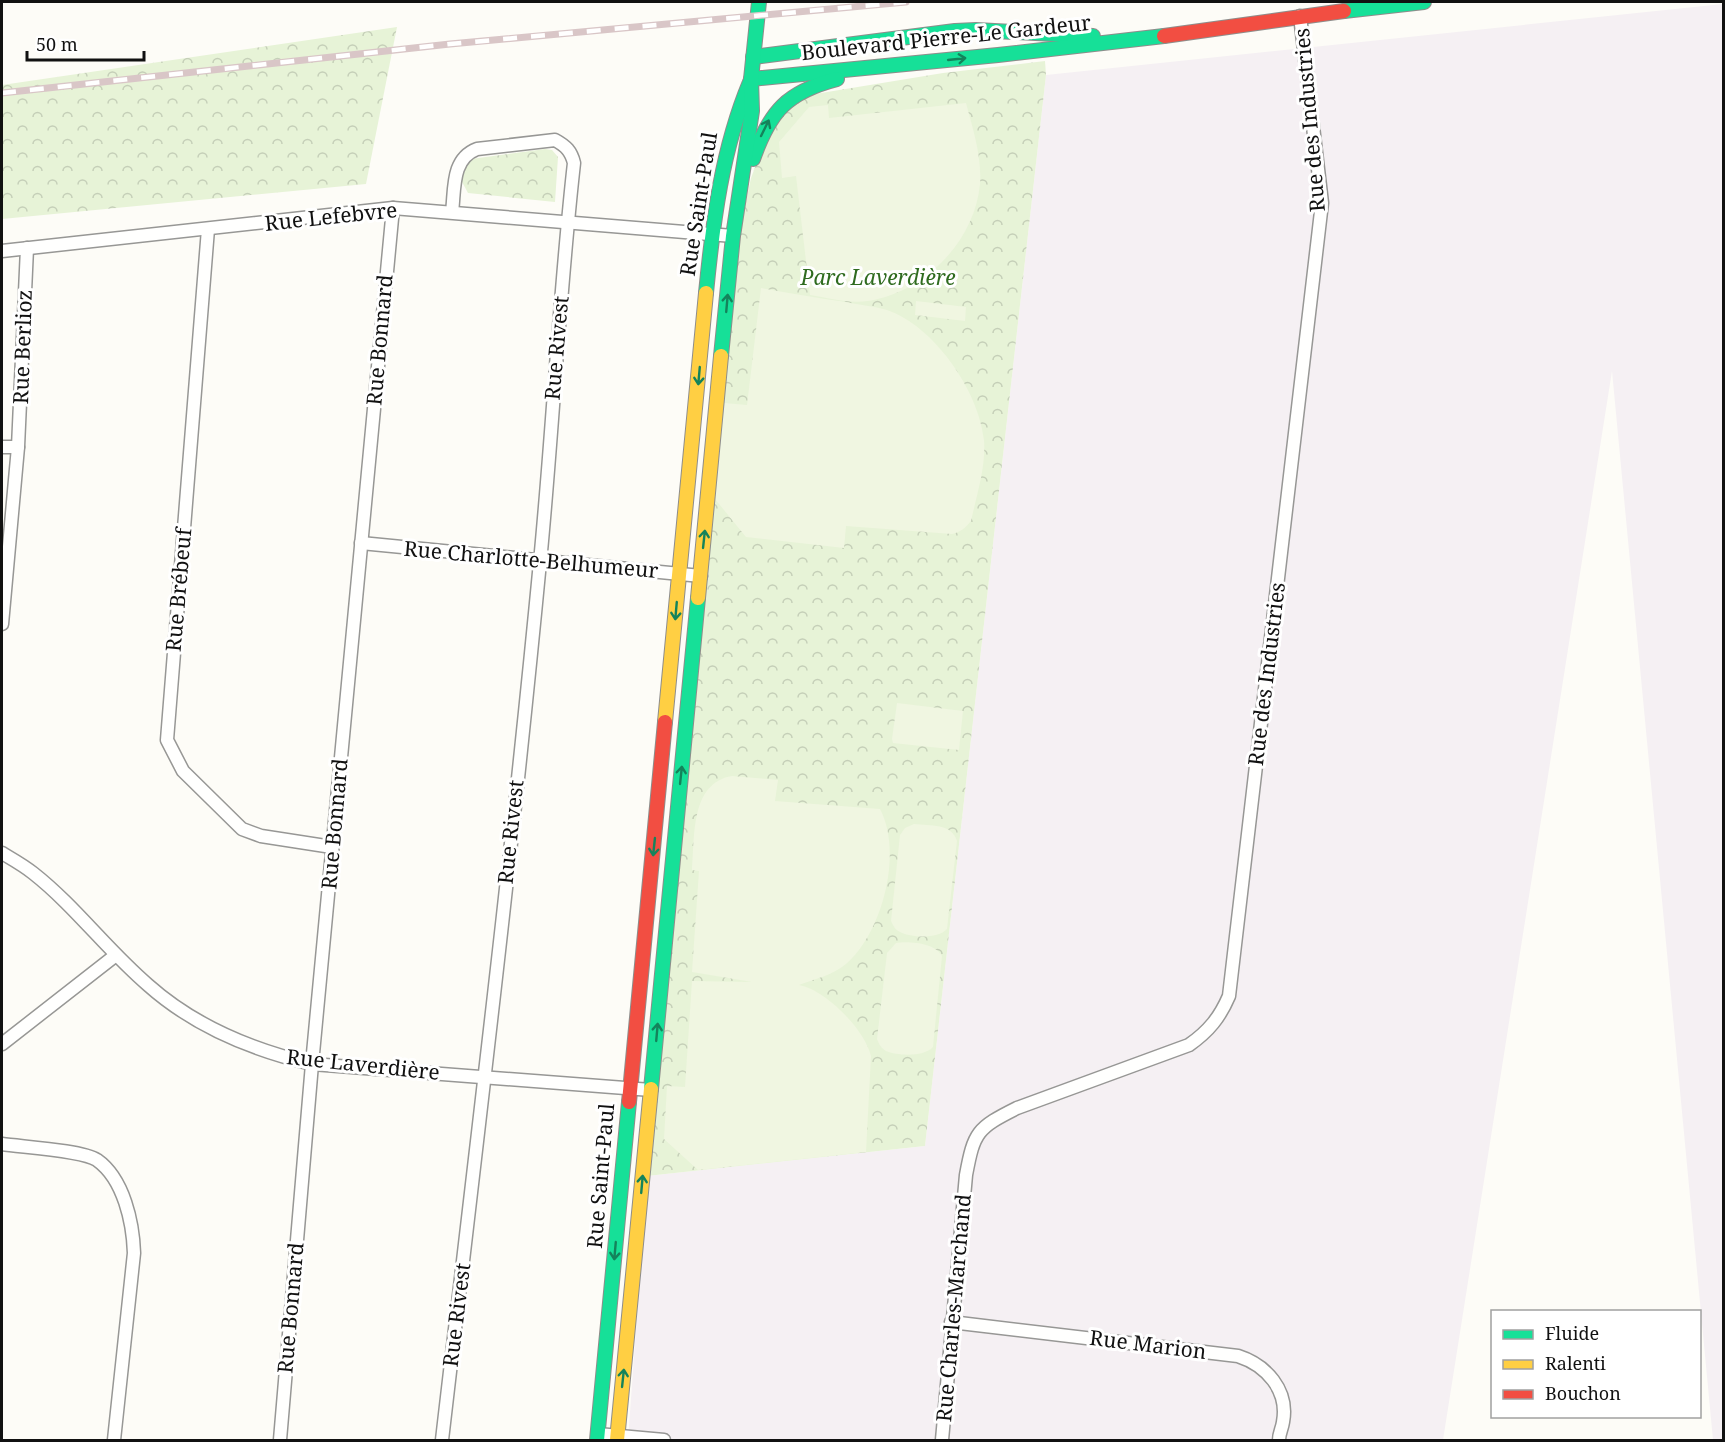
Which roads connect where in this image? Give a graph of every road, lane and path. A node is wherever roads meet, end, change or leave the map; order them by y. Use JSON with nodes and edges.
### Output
{"nodes":[{"id":1,"x":759,"y":2,"type":"edge"},
{"id":2,"x":1424,"y":2,"type":"edge"},
{"id":3,"x":1300,"y":16,"type":"junction"},
{"id":4,"x":1145,"y":38,"type":"junction"},
{"id":5,"x":753,"y":57,"type":"junction"},
{"id":6,"x":898,"y":66,"type":"junction"},
{"id":7,"x":751,"y":79,"type":"junction"},
{"id":8,"x":739,"y":202,"type":"junction"},
{"id":9,"x":393,"y":208,"type":"junction"},
{"id":10,"x":452,"y":213,"type":"junction"},
{"id":11,"x":567,"y":222,"type":"junction"},
{"id":12,"x":208,"y":229,"type":"junction"},
{"id":13,"x":712,"y":234,"type":"junction"},
{"id":14,"x":733,"y":236,"type":"junction"},
{"id":15,"x":27,"y":248,"type":"junction"},
{"id":16,"x":2,"y":251,"type":"edge"},
{"id":17,"x":702,"y":339,"type":"junction"},
{"id":18,"x":723,"y":340,"type":"junction"},
{"id":19,"x":2,"y":447,"type":"edge"},
{"id":20,"x":18,"y":447,"type":"junction"},
{"id":21,"x":691,"y":456,"type":"junction"},
{"id":22,"x":712,"y":457,"type":"junction"},
{"id":23,"x":362,"y":543,"type":"junction"},
{"id":24,"x":540,"y":561,"type":"junction"},
{"id":25,"x":680,"y":574,"type":"junction"},
{"id":26,"x":701,"y":576,"type":"junction"},
{"id":27,"x":2,"y":624,"type":"edge"},
{"id":28,"x":667,"y":706,"type":"junction"},
{"id":29,"x":688,"y":707,"type":"junction"},
{"id":30,"x":657,"y":814,"type":"junction"},
{"id":31,"x":677,"y":817,"type":"junction"},
{"id":32,"x":332,"y":847,"type":"junction"},
{"id":33,"x":2,"y":853,"type":"edge"},
{"id":34,"x":647,"y":915,"type":"junction"},
{"id":35,"x":667,"y":918,"type":"junction"},
{"id":36,"x":116,"y":955,"type":"junction"},
{"id":37,"x":2,"y":1044,"type":"edge"},
{"id":38,"x":312,"y":1064,"type":"junction"},
{"id":39,"x":484,"y":1076,"type":"junction"},
{"id":40,"x":631,"y":1088,"type":"junction"},
{"id":41,"x":651,"y":1090,"type":"junction"},
{"id":42,"x":2,"y":1144,"type":"edge"},
{"id":43,"x":966,"y":1175,"type":"joint"},
{"id":44,"x":618,"y":1218,"type":"junction"},
{"id":45,"x":638,"y":1223,"type":"junction"},
{"id":46,"x":951,"y":1322,"type":"junction"},
{"id":47,"x":597,"y":1437,"type":"edge"},
{"id":48,"x":617,"y":1438,"type":"edge"},
{"id":49,"x":114,"y":1440,"type":"edge"},
{"id":50,"x":280,"y":1440,"type":"edge"},
{"id":51,"x":442,"y":1440,"type":"edge"},
{"id":52,"x":664,"y":1440,"type":"edge"},
{"id":53,"x":942,"y":1440,"type":"edge"},
{"id":54,"x":1279,"y":1440,"type":"edge"}],
"edges":[{"from":1,"to":5,"type":"street","name":"Rue Saint-Paul"},
{"from":2,"to":3,"type":"street","name":"Boulevard Pierre-Le Gardeur"},
{"from":3,"to":4,"type":"street","name":"Boulevard Pierre-Le Gardeur"},
{"from":3,"to":43,"type":"street","name":"Rue des Industries"},
{"from":4,"to":5,"type":"street","name":"Boulevard Pierre-Le Gardeur"},
{"from":6,"to":4,"type":"street","name":"Boulevard Pierre-Le Gardeur","one_way":true},
{"from":5,"to":7,"type":"street","name":"Rue Saint-Paul"},
{"from":6,"to":7,"type":"street","name":"Boulevard Pierre-Le Gardeur"},
{"from":8,"to":6,"type":"street","one_way":true},
{"from":7,"to":8,"type":"street","name":"Rue Saint-Paul"},
{"from":7,"to":13,"type":"street","name":"Rue Saint-Paul"},
{"from":8,"to":14,"type":"street","name":"Rue Saint-Paul"},
{"from":9,"to":10,"type":"street","name":"Rue Lefebvre"},
{"from":9,"to":12,"type":"street","name":"Rue Lefebvre"},
{"from":9,"to":23,"type":"street","name":"Rue Bonnard"},
{"from":10,"to":11,"type":"street","name":"Rue Lefebvre"},
{"from":10,"to":11,"type":"street","name":"Rue Rivest"},
{"from":11,"to":13,"type":"street","name":"Rue Lefebvre"},
{"from":11,"to":24,"type":"street","name":"Rue Rivest"},
{"from":12,"to":15,"type":"street","name":"Rue Lefebvre"},
{"from":12,"to":32,"type":"street","name":"Rue Brébeuf"},
{"from":13,"to":14,"type":"street","name":"Rue Lefebvre"},
{"from":13,"to":17,"type":"street","name":"Rue Saint-Paul"},
{"from":18,"to":14,"type":"street","name":"Rue Saint-Paul","one_way":true},
{"from":15,"to":16,"type":"street","name":"Rue Lefebvre"},
{"from":15,"to":20,"type":"street","name":"Rue Berlioz"},
{"from":17,"to":18,"type":"street"},
{"from":17,"to":21,"type":"street","name":"Rue Saint-Paul","one_way":true},
{"from":18,"to":22,"type":"street","name":"Rue Saint-Paul"},
{"from":19,"to":20,"type":"street"},
{"from":20,"to":27,"type":"street","name":"Rue Berlioz"},
{"from":21,"to":22,"type":"street"},
{"from":21,"to":25,"type":"street","name":"Rue Saint-Paul"},
{"from":26,"to":22,"type":"street","name":"Rue Saint-Paul","one_way":true},
{"from":23,"to":24,"type":"street","name":"Rue Charlotte-Belhumeur"},
{"from":23,"to":32,"type":"street","name":"Rue Bonnard"},
{"from":24,"to":25,"type":"street","name":"Rue Charlotte-Belhumeur"},
{"from":24,"to":39,"type":"street","name":"Rue Rivest"},
{"from":25,"to":26,"type":"street","name":"Rue Charlotte-Belhumeur"},
{"from":25,"to":28,"type":"street","name":"Rue Saint-Paul","one_way":true},
{"from":26,"to":29,"type":"street","name":"Rue Saint-Paul"},
{"from":28,"to":29,"type":"street"},
{"from":28,"to":30,"type":"street","name":"Rue Saint-Paul"},
{"from":31,"to":29,"type":"street","name":"Rue Saint-Paul","one_way":true},
{"from":30,"to":31,"type":"street"},
{"from":30,"to":34,"type":"street","name":"Rue Saint-Paul","one_way":true},
{"from":31,"to":35,"type":"street","name":"Rue Saint-Paul"},
{"from":32,"to":38,"type":"street","name":"Rue Bonnard"},
{"from":33,"to":36,"type":"street","name":"Rue Laverdière"},
{"from":34,"to":35,"type":"street"},
{"from":34,"to":40,"type":"street","name":"Rue Saint-Paul"},
{"from":41,"to":35,"type":"street","name":"Rue Saint-Paul","one_way":true},
{"from":36,"to":37,"type":"street"},
{"from":36,"to":38,"type":"street","name":"Rue Laverdière"},
{"from":38,"to":39,"type":"street","name":"Rue Laverdière"},
{"from":38,"to":50,"type":"street","name":"Rue Bonnard"},
{"from":39,"to":40,"type":"street","name":"Rue Laverdière"},
{"from":39,"to":51,"type":"street","name":"Rue Rivest"},
{"from":40,"to":41,"type":"street","name":"Rue Laverdière"},
{"from":40,"to":44,"type":"street","name":"Rue Saint-Paul"},
{"from":45,"to":41,"type":"street","name":"Rue Saint-Paul","one_way":true},
{"from":42,"to":49,"type":"street"},
{"from":43,"to":46,"type":"street","name":"Rue Charles-Marchand"},
{"from":44,"to":45,"type":"street"},
{"from":44,"to":47,"type":"street","name":"Rue Saint-Paul","one_way":true},
{"from":48,"to":45,"type":"street","name":"Rue Saint-Paul","one_way":true},
{"from":46,"to":53,"type":"street","name":"Rue Charles-Marchand"},
{"from":46,"to":54,"type":"street","name":"Rue Marion"},
{"from":47,"to":48,"type":"street"},
{"from":48,"to":52,"type":"street"}]}
